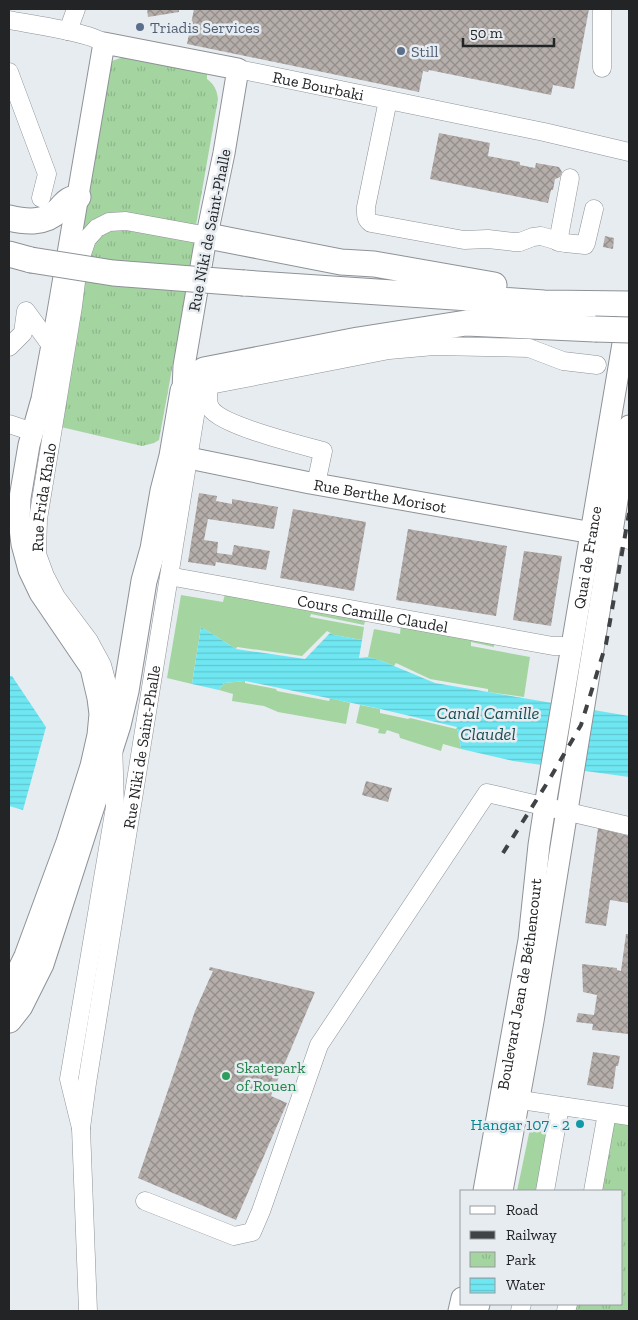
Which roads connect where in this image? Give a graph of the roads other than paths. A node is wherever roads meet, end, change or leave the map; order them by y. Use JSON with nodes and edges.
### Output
{"nodes":[{"id":1,"x":76,"y":9,"type":"edge"},
{"id":2,"x":602,"y":9,"type":"edge"},
{"id":3,"x":9,"y":20,"type":"edge"},
{"id":4,"x":68,"y":32,"type":"junction"},
{"id":5,"x":104,"y":43,"type":"junction"},
{"id":6,"x":602,"y":68,"type":"dead end"},
{"id":7,"x":238,"y":69,"type":"junction"},
{"id":8,"x":9,"y":72,"type":"edge"},
{"id":9,"x":388,"y":100,"type":"junction"},
{"id":10,"x":629,"y":152,"type":"edge"},
{"id":11,"x":570,"y":178,"type":"dead end"},
{"id":12,"x":78,"y":197,"type":"junction"},
{"id":13,"x":41,"y":198,"type":"dead end"},
{"id":14,"x":594,"y":209,"type":"dead end"},
{"id":15,"x":16,"y":220,"type":"edge"},
{"id":16,"x":208,"y":236,"type":"junction"},
{"id":17,"x":558,"y":242,"type":"junction"},
{"id":18,"x":9,"y":254,"type":"edge"},
{"id":19,"x":592,"y":303,"type":"junction"},
{"id":20,"x":629,"y":304,"type":"edge"},
{"id":21,"x":629,"y":308,"type":"edge"},
{"id":22,"x":629,"y":330,"type":"edge"},
{"id":23,"x":9,"y":347,"type":"edge"},
{"id":24,"x":52,"y":347,"type":"junction"},
{"id":25,"x":597,"y":365,"type":"dead end"},
{"id":26,"x":209,"y":369,"type":"junction"},
{"id":27,"x":183,"y":391,"type":"junction"},
{"id":28,"x":9,"y":424,"type":"edge"},
{"id":29,"x":629,"y":426,"type":"edge"},
{"id":30,"x":33,"y":432,"type":"junction"},
{"id":31,"x":180,"y":457,"type":"junction"},
{"id":32,"x":316,"y":484,"type":"junction"},
{"id":33,"x":611,"y":536,"type":"edge"},
{"id":34,"x":174,"y":577,"type":"dead end"},
{"id":35,"x":572,"y":646,"type":"junction"},
{"id":36,"x":113,"y":740,"type":"junction"},
{"id":37,"x":545,"y":806,"type":"junction"},
{"id":38,"x":567,"y":811,"type":"junction"},
{"id":39,"x":629,"y":826,"type":"edge"},
{"id":40,"x":9,"y":988,"type":"edge"},
{"id":41,"x":9,"y":1020,"type":"edge"},
{"id":42,"x":510,"y":1098,"type":"junction"},
{"id":43,"x":560,"y":1106,"type":"junction"},
{"id":44,"x":607,"y":1113,"type":"junction"},
{"id":45,"x":629,"y":1116,"type":"edge"},
{"id":46,"x":81,"y":1128,"type":"junction"},
{"id":47,"x":484,"y":1190,"type":"edge"},
{"id":48,"x":502,"y":1190,"type":"edge"},
{"id":49,"x":545,"y":1190,"type":"edge"},
{"id":50,"x":593,"y":1190,"type":"edge"},
{"id":51,"x":145,"y":1201,"type":"dead end"},
{"id":52,"x":88,"y":1311,"type":"edge"}],
"edges":[{"from":1,"to":4,"type":"street"},
{"from":2,"to":6,"type":"street"},
{"from":3,"to":4,"type":"street","name":"Rue Bourbaki"},
{"from":4,"to":5,"type":"street","name":"Rue Bourbaki"},
{"from":5,"to":7,"type":"main road","name":"Rue Bourbaki"},
{"from":5,"to":12,"type":"main road","name":"Rue Frida Khalo"},
{"from":7,"to":9,"type":"street","name":"Rue Bourbaki"},
{"from":7,"to":16,"type":"main road","name":"Rue Niki de Saint-Phalle"},
{"from":8,"to":13,"type":"street"},
{"from":9,"to":10,"type":"street","name":"Rue Bourbaki"},
{"from":9,"to":17,"type":"street"},
{"from":11,"to":17,"type":"street"},
{"from":12,"to":15,"type":"highway"},
{"from":12,"to":24,"type":"main road","name":"Rue Frida Khalo"},
{"from":14,"to":17,"type":"street"},
{"from":16,"to":19,"type":"highway"},
{"from":16,"to":27,"type":"main road","name":"Rue Niki de Saint-Phalle"},
{"from":16,"to":36,"type":"street","name":"Rue Frida Khalo"},
{"from":18,"to":19,"type":"highway","bridge":true},
{"from":19,"to":20,"type":"highway"},
{"from":21,"to":33,"type":"main road","name":"Quai de France"},
{"from":22,"to":26,"type":"highway","bridge":true},
{"from":23,"to":24,"type":"street"},
{"from":24,"to":30,"type":"main road","name":"Rue Frida Khalo"},
{"from":25,"to":32,"type":"street"},
{"from":26,"to":27,"type":"highway"},
{"from":26,"to":31,"type":"street","name":"Rue Niki de Saint-Phalle"},
{"from":27,"to":31,"type":"highway"},
{"from":28,"to":30,"type":"street"},
{"from":29,"to":33,"type":"main road","name":"Quai de France"},
{"from":30,"to":40,"type":"main road","name":"Rue Frida Khalo"},
{"from":31,"to":32,"type":"main road","name":"Rue Berthe Morisot"},
{"from":31,"to":36,"type":"highway"},
{"from":31,"to":46,"type":"street","name":"Rue Niki de Saint-Phalle"},
{"from":32,"to":33,"type":"main road","name":"Rue Berthe Morisot"},
{"from":33,"to":35,"type":"main road","name":"Quai de France"},
{"from":33,"to":38,"type":"main road","name":"Quai de France"},
{"from":34,"to":35,"type":"street","name":"Cours Camille Claudel"},
{"from":35,"to":37,"type":"main road","name":"Quai de France"},
{"from":36,"to":41,"type":"highway"},
{"from":36,"to":46,"type":"street","name":"Rue Niki de Saint-Phalle"},
{"from":37,"to":38,"type":"street"},
{"from":37,"to":42,"type":"main road","name":"Boulevard Jean de Béthencourt"},
{"from":37,"to":51,"type":"street"},
{"from":38,"to":39,"type":"street"},
{"from":38,"to":42,"type":"main road","name":"Boulevard Jean de Béthencourt"},
{"from":42,"to":43,"type":"street"},
{"from":42,"to":47,"type":"main road","name":"Boulevard Jean de Béthencourt"},
{"from":42,"to":48,"type":"main road","name":"Boulevard Jean de Béthencourt"},
{"from":43,"to":44,"type":"street"},
{"from":43,"to":49,"type":"street"},
{"from":44,"to":45,"type":"street"},
{"from":44,"to":50,"type":"street"},
{"from":46,"to":52,"type":"street","name":"Rue Niki de Saint-Phalle"}]}
